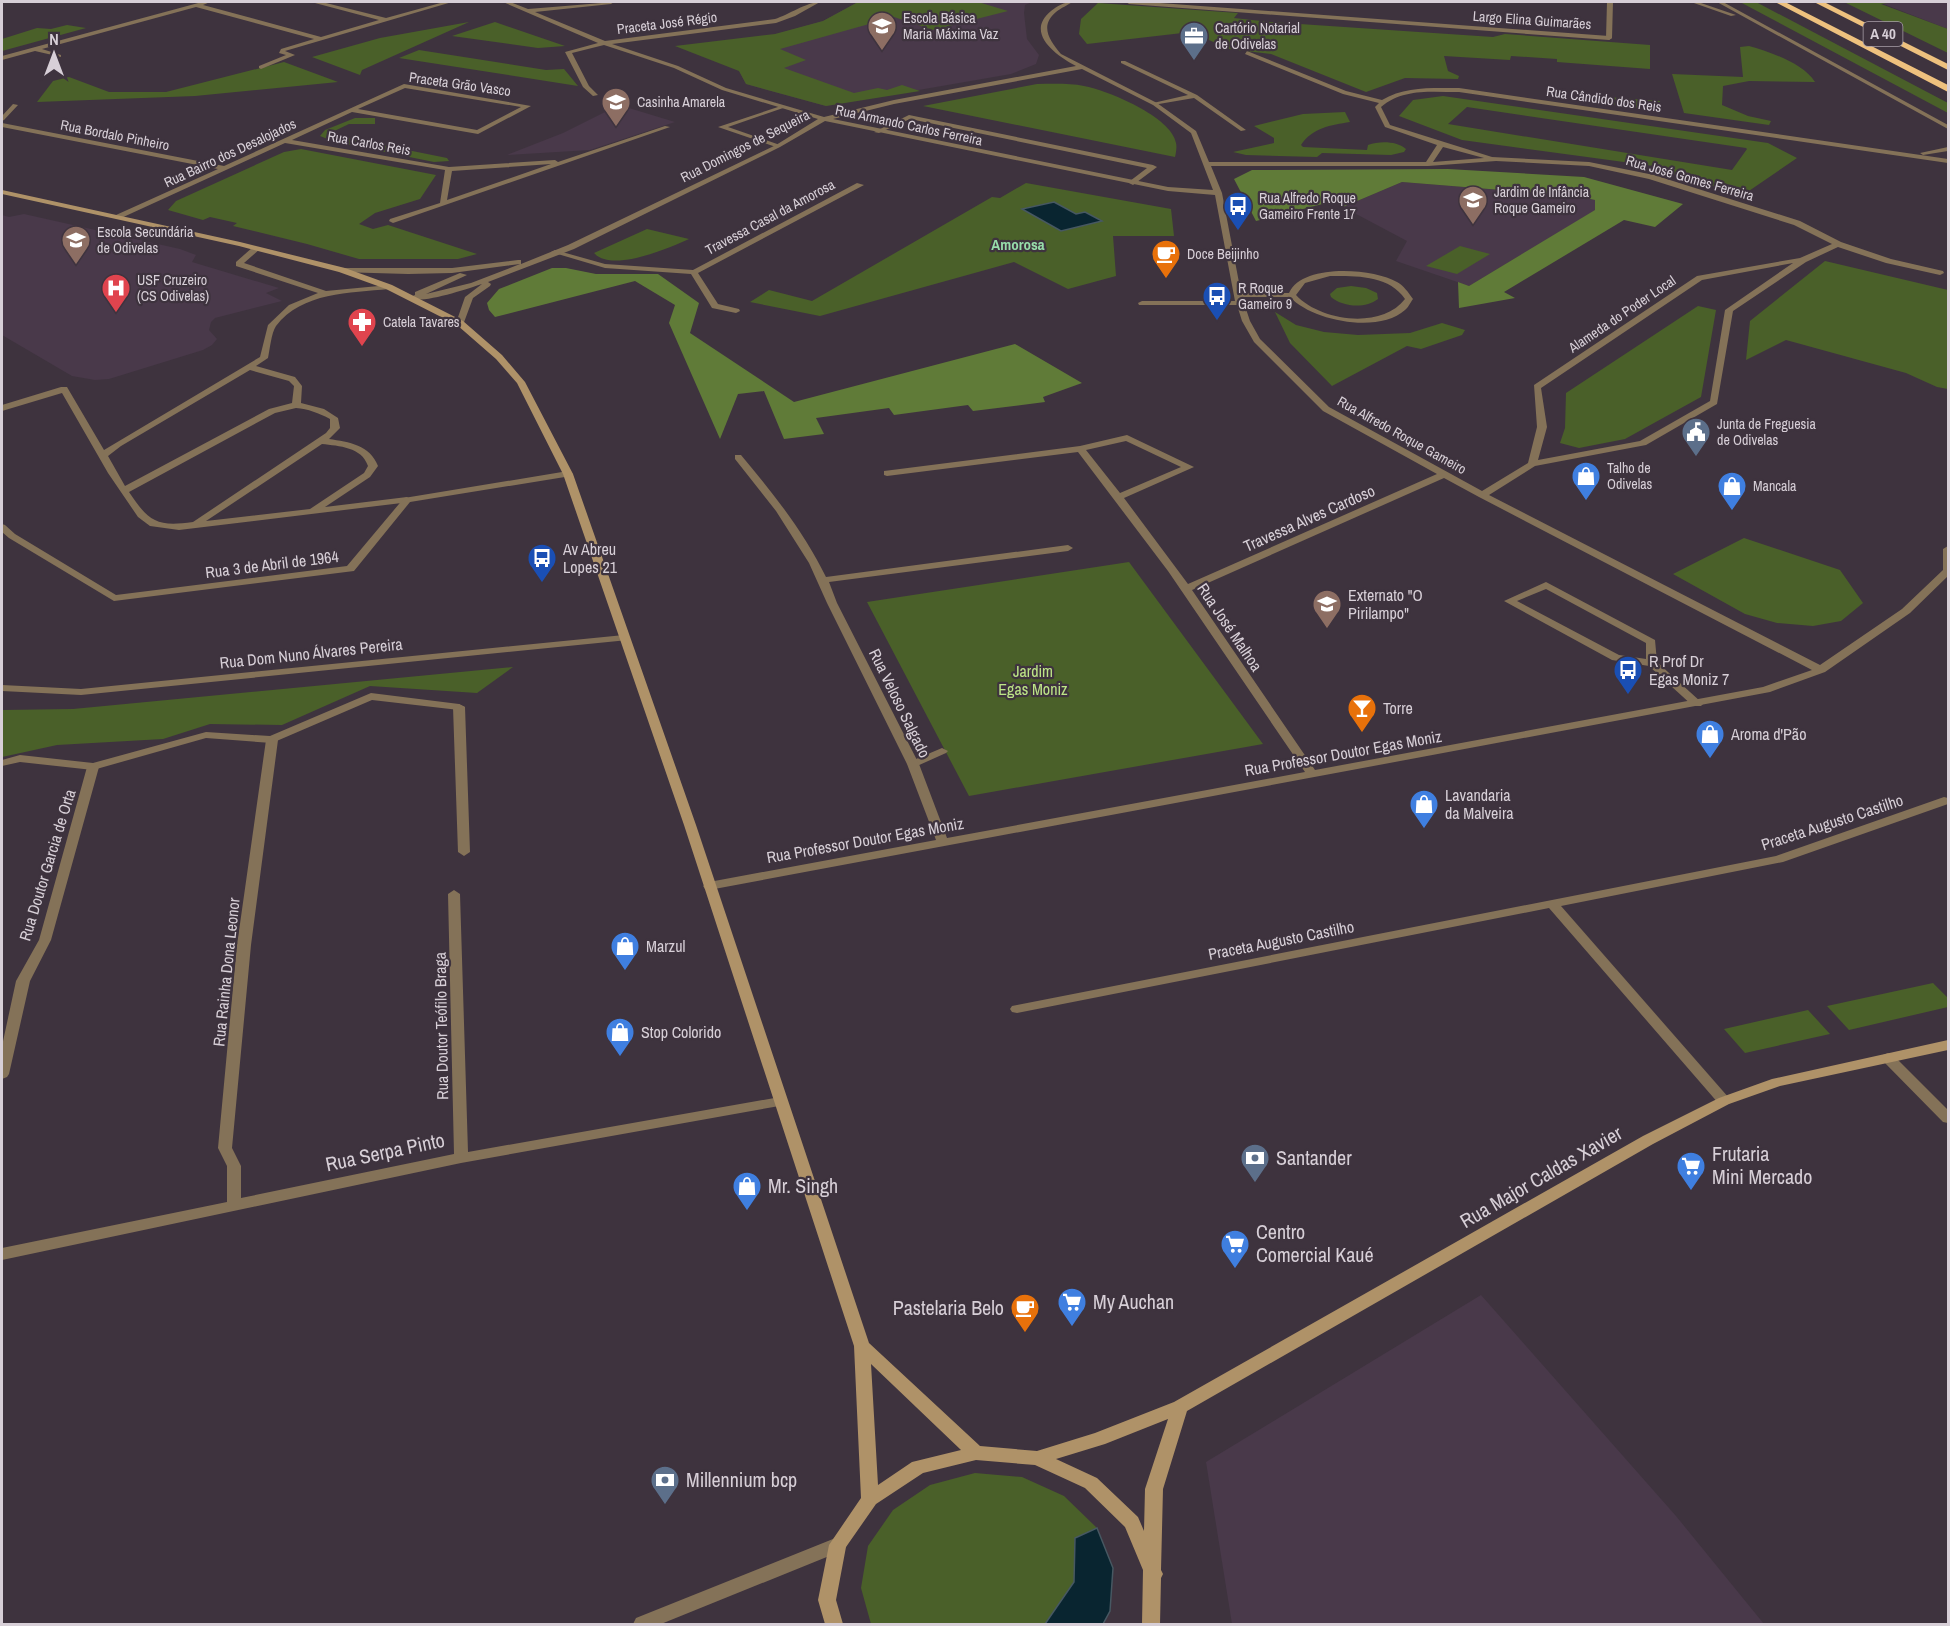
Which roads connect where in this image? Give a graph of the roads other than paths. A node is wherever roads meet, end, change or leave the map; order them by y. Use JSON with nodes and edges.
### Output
{"nodes":[{"id":1,"x":206,"y":2,"type":"edge"},
{"id":2,"x":317,"y":2,"type":"edge"},
{"id":3,"x":449,"y":2,"type":"edge"},
{"id":4,"x":506,"y":2,"type":"edge"},
{"id":5,"x":611,"y":2,"type":"edge"},
{"id":6,"x":817,"y":2,"type":"edge"},
{"id":7,"x":1069,"y":2,"type":"edge"},
{"id":8,"x":1129,"y":2,"type":"edge"},
{"id":9,"x":1610,"y":2,"type":"edge"},
{"id":10,"x":1694,"y":2,"type":"edge"},
{"id":11,"x":1720,"y":2,"type":"edge"},
{"id":12,"x":1779,"y":2,"type":"edge"},
{"id":13,"x":1818,"y":2,"type":"edge"},
{"id":14,"x":197,"y":3,"type":"edge"},
{"id":15,"x":1160,"y":3,"type":"edge"},
{"id":16,"x":526,"y":11,"type":"junction"},
{"id":17,"x":386,"y":20,"type":"junction"},
{"id":18,"x":1754,"y":22,"type":"junction"},
{"id":19,"x":321,"y":39,"type":"junction"},
{"id":20,"x":604,"y":43,"type":"junction"},
{"id":21,"x":34,"y":49,"type":"junction"},
{"id":22,"x":1247,"y":53,"type":"dead end"},
{"id":23,"x":59,"y":56,"type":"dead end"},
{"id":24,"x":2,"y":58,"type":"edge"},
{"id":25,"x":1124,"y":62,"type":"dead end"},
{"id":26,"x":261,"y":67,"type":"dead end"},
{"id":27,"x":1082,"y":67,"type":"junction"},
{"id":28,"x":1948,"y":68,"type":"edge"},
{"id":29,"x":1948,"y":89,"type":"edge"},
{"id":30,"x":595,"y":95,"type":"dead end"},
{"id":31,"x":1195,"y":96,"type":"junction"},
{"id":32,"x":1382,"y":102,"type":"junction"},
{"id":33,"x":1155,"y":104,"type":"junction"},
{"id":34,"x":15,"y":105,"type":"dead end"},
{"id":35,"x":783,"y":107,"type":"junction"},
{"id":36,"x":351,"y":110,"type":"junction"},
{"id":37,"x":2,"y":119,"type":"edge"},
{"id":38,"x":824,"y":119,"type":"junction"},
{"id":39,"x":2,"y":125,"type":"edge"},
{"id":40,"x":667,"y":127,"type":"dead end"},
{"id":41,"x":1948,"y":127,"type":"edge"},
{"id":42,"x":1244,"y":130,"type":"dead end"},
{"id":43,"x":877,"y":132,"type":"junction"},
{"id":44,"x":285,"y":141,"type":"junction"},
{"id":45,"x":1441,"y":144,"type":"junction"},
{"id":46,"x":778,"y":146,"type":"junction"},
{"id":47,"x":1948,"y":149,"type":"edge"},
{"id":48,"x":1907,"y":155,"type":"junction"},
{"id":49,"x":1496,"y":159,"type":"junction"},
{"id":50,"x":571,"y":161,"type":"junction"},
{"id":51,"x":1948,"y":161,"type":"edge"},
{"id":52,"x":1208,"y":164,"type":"junction"},
{"id":53,"x":1428,"y":164,"type":"junction"},
{"id":54,"x":225,"y":168,"type":"junction"},
{"id":55,"x":449,"y":169,"type":"junction"},
{"id":56,"x":1133,"y":183,"type":"junction"},
{"id":57,"x":860,"y":185,"type":"dead end"},
{"id":58,"x":2,"y":192,"type":"edge"},
{"id":59,"x":1218,"y":193,"type":"junction"},
{"id":60,"x":443,"y":204,"type":"junction"},
{"id":61,"x":119,"y":217,"type":"junction"},
{"id":62,"x":393,"y":221,"type":"dead end"},
{"id":63,"x":1838,"y":244,"type":"junction"},
{"id":64,"x":256,"y":249,"type":"junction"},
{"id":65,"x":555,"y":252,"type":"junction"},
{"id":66,"x":537,"y":259,"type":"junction"},
{"id":67,"x":1803,"y":260,"type":"junction"},
{"id":68,"x":484,"y":269,"type":"junction"},
{"id":69,"x":342,"y":270,"type":"junction"},
{"id":70,"x":694,"y":272,"type":"junction"},
{"id":71,"x":1940,"y":273,"type":"dead end"},
{"id":72,"x":495,"y":278,"type":"junction"},
{"id":73,"x":389,"y":287,"type":"junction"},
{"id":74,"x":326,"y":293,"type":"junction"},
{"id":75,"x":1292,"y":295,"type":"junction"},
{"id":76,"x":412,"y":298,"type":"junction"},
{"id":77,"x":1238,"y":299,"type":"junction"},
{"id":78,"x":1142,"y":303,"type":"dead end"},
{"id":79,"x":736,"y":310,"type":"dead end"},
{"id":80,"x":460,"y":324,"type":"junction"},
{"id":81,"x":249,"y":367,"type":"junction"},
{"id":82,"x":296,"y":405,"type":"junction"},
{"id":83,"x":2,"y":408,"type":"edge"},
{"id":84,"x":319,"y":441,"type":"junction"},
{"id":85,"x":1080,"y":449,"type":"junction"},
{"id":86,"x":103,"y":455,"type":"junction"},
{"id":87,"x":738,"y":457,"type":"dead end"},
{"id":88,"x":1532,"y":464,"type":"junction"},
{"id":89,"x":887,"y":473,"type":"dead end"},
{"id":90,"x":568,"y":474,"type":"junction"},
{"id":91,"x":1444,"y":474,"type":"junction"},
{"id":92,"x":124,"y":490,"type":"junction"},
{"id":93,"x":1482,"y":495,"type":"junction"},
{"id":94,"x":1119,"y":497,"type":"junction"},
{"id":95,"x":407,"y":500,"type":"junction"},
{"id":96,"x":311,"y":511,"type":"junction"},
{"id":97,"x":194,"y":525,"type":"junction"},
{"id":98,"x":2,"y":527,"type":"edge"},
{"id":99,"x":1068,"y":548,"type":"dead end"},
{"id":100,"x":1948,"y":549,"type":"edge"},
{"id":101,"x":1948,"y":571,"type":"edge"},
{"id":102,"x":824,"y":580,"type":"junction"},
{"id":103,"x":1186,"y":589,"type":"junction"},
{"id":104,"x":624,"y":638,"type":"junction"},
{"id":105,"x":1652,"y":663,"type":"junction"},
{"id":106,"x":1821,"y":670,"type":"junction"},
{"id":107,"x":2,"y":688,"type":"edge"},
{"id":108,"x":1697,"y":704,"type":"junction"},
{"id":109,"x":272,"y":740,"type":"junction"},
{"id":110,"x":942,"y":751,"type":"dead end"},
{"id":111,"x":2,"y":763,"type":"edge"},
{"id":112,"x":912,"y":764,"type":"junction"},
{"id":113,"x":93,"y":767,"type":"junction"},
{"id":114,"x":1313,"y":775,"type":"junction"},
{"id":115,"x":1944,"y":801,"type":"dead end"},
{"id":116,"x":943,"y":843,"type":"junction"},
{"id":117,"x":464,"y":852,"type":"dead end"},
{"id":118,"x":709,"y":886,"type":"junction"},
{"id":119,"x":454,"y":894,"type":"dead end"},
{"id":120,"x":1551,"y":903,"type":"junction"},
{"id":121,"x":1017,"y":1009,"type":"dead end"},
{"id":122,"x":1948,"y":1045,"type":"edge"},
{"id":123,"x":1888,"y":1058,"type":"junction"},
{"id":124,"x":2,"y":1074,"type":"edge"},
{"id":125,"x":1724,"y":1101,"type":"junction"},
{"id":126,"x":780,"y":1102,"type":"junction"},
{"id":127,"x":1948,"y":1118,"type":"edge"},
{"id":128,"x":461,"y":1158,"type":"junction"},
{"id":129,"x":234,"y":1206,"type":"junction"},
{"id":130,"x":2,"y":1254,"type":"edge"},
{"id":131,"x":862,"y":1346,"type":"junction"},
{"id":132,"x":1180,"y":1407,"type":"junction"},
{"id":133,"x":976,"y":1453,"type":"junction"},
{"id":134,"x":1037,"y":1458,"type":"junction"},
{"id":135,"x":870,"y":1499,"type":"junction"},
{"id":136,"x":838,"y":1545,"type":"junction"},
{"id":137,"x":1154,"y":1574,"type":"junction"},
{"id":138,"x":642,"y":1624,"type":"edge"},
{"id":139,"x":834,"y":1624,"type":"edge"},
{"id":140,"x":1151,"y":1624,"type":"edge"}],
"edges":[{"from":1,"to":14,"type":"street"},
{"from":2,"to":17,"type":"street"},
{"from":3,"to":17,"type":"street"},
{"from":4,"to":16,"type":"street","name":"Rua Armando Carlos Ferreira"},
{"from":5,"to":16,"type":"street"},
{"from":6,"to":20,"type":"street","name":"Praceta José Régio"},
{"from":7,"to":27,"type":"street","name":"Rua Alfredo Roque Gameiro"},
{"from":8,"to":15,"type":"street","name":"Largo Elina Guimarães"},
{"from":9,"to":15,"type":"street","name":"Largo Elina Guimarães"},
{"from":10,"to":18,"type":"street"},
{"from":11,"to":18,"type":"street"},
{"from":12,"to":29,"type":"highway","number":"A 40"},
{"from":13,"to":28,"type":"highway","number":"A 40"},
{"from":14,"to":19,"type":"street"},
{"from":14,"to":21,"type":"street"},
{"from":16,"to":20,"type":"street","name":"Rua Armando Carlos Ferreira"},
{"from":17,"to":19,"type":"street"},
{"from":18,"to":41,"type":"street"},
{"from":19,"to":26,"type":"street"},
{"from":20,"to":30,"type":"street","name":"Praceta José Régio"},
{"from":20,"to":35,"type":"street","name":"Rua Armando Carlos Ferreira"},
{"from":21,"to":23,"type":"street"},
{"from":21,"to":24,"type":"street"},
{"from":22,"to":32,"type":"street"},
{"from":25,"to":31,"type":"street"},
{"from":27,"to":33,"type":"street","name":"Rua Alfredo Roque Gameiro"},
{"from":27,"to":38,"type":"street","name":"Rua Domingos de Sequeira"},
{"from":31,"to":33,"type":"street"},
{"from":31,"to":42,"type":"street"},
{"from":32,"to":45,"type":"street"},
{"from":32,"to":48,"type":"street","name":"Rua Cândido dos Reis"},
{"from":33,"to":52,"type":"street","name":"Rua Alfredo Roque Gameiro"},
{"from":34,"to":37,"type":"street"},
{"from":35,"to":38,"type":"street","name":"Rua Armando Carlos Ferreira"},
{"from":35,"to":46,"type":"street"},
{"from":36,"to":36,"type":"street","name":"Praceta Grão Vasco"},
{"from":36,"to":44,"type":"street","name":"Rua Bairro dos Desalojados"},
{"from":38,"to":43,"type":"street","name":"Rua Armando Carlos Ferreira"},
{"from":38,"to":46,"type":"street","name":"Rua Domingos de Sequeira"},
{"from":39,"to":54,"type":"street","name":"Rua Bordalo Pinheiro"},
{"from":40,"to":50,"type":"street","name":"Rua Carlos Reis"},
{"from":43,"to":56,"type":"street","name":"Rua Armando Carlos Ferreira"},
{"from":43,"to":56,"type":"street"},
{"from":44,"to":54,"type":"street","name":"Rua Bairro dos Desalojados"},
{"from":44,"to":55,"type":"street","name":"Rua Carlos Reis"},
{"from":45,"to":49,"type":"street"},
{"from":45,"to":53,"type":"street"},
{"from":46,"to":65,"type":"street","name":"Rua Domingos de Sequeira"},
{"from":47,"to":48,"type":"street","name":"Rua Cândido dos Reis"},
{"from":48,"to":51,"type":"street","name":"Rua Cândido dos Reis"},
{"from":49,"to":53,"type":"street","name":"Rua José Gomes Ferreira"},
{"from":49,"to":63,"type":"street","name":"Rua José Gomes Ferreira"},
{"from":50,"to":55,"type":"street","name":"Rua Carlos Reis"},
{"from":50,"to":60,"type":"street","name":"Rua Carlos Reis"},
{"from":52,"to":53,"type":"street","name":"Rua José Gomes Ferreira"},
{"from":52,"to":59,"type":"street","name":"Rua Alfredo Roque Gameiro"},
{"from":54,"to":61,"type":"street","name":"Rua Bairro dos Desalojados"},
{"from":55,"to":60,"type":"street"},
{"from":56,"to":59,"type":"street","name":"Rua Armando Carlos Ferreira"},
{"from":57,"to":70,"type":"street","name":"Travessa Casal da Amorosa"},
{"from":58,"to":61,"type":"main road"},
{"from":59,"to":77,"type":"street","name":"Rua Alfredo Roque Gameiro"},
{"from":60,"to":62,"type":"street","name":"Rua Carlos Reis"},
{"from":61,"to":64,"type":"main road"},
{"from":63,"to":67,"type":"street","name":"Alameda do Poder Local"},
{"from":63,"to":71,"type":"street","name":"Rua José Gomes Ferreira"},
{"from":64,"to":69,"type":"main road"},
{"from":64,"to":74,"type":"street"},
{"from":65,"to":66,"type":"street","name":"Rua Domingos de Sequeira"},
{"from":65,"to":70,"type":"street","name":"Travessa Casal da Amorosa"},
{"from":66,"to":68,"type":"street"},
{"from":66,"to":72,"type":"street"},
{"from":67,"to":88,"type":"street","name":"Alameda do Poder Local"},
{"from":67,"to":88,"type":"street","name":"Alameda do Poder Local"},
{"from":68,"to":69,"type":"street"},
{"from":68,"to":76,"type":"street"},
{"from":69,"to":73,"type":"main road"},
{"from":70,"to":79,"type":"street","name":"Travessa Casal da Amorosa"},
{"from":72,"to":76,"type":"street"},
{"from":72,"to":80,"type":"street"},
{"from":73,"to":74,"type":"street"},
{"from":73,"to":76,"type":"main road"},
{"from":74,"to":81,"type":"street"},
{"from":75,"to":75,"type":"street"},
{"from":75,"to":77,"type":"street"},
{"from":76,"to":80,"type":"main road"},
{"from":77,"to":78,"type":"street"},
{"from":77,"to":91,"type":"street","name":"Rua Alfredo Roque Gameiro"},
{"from":80,"to":90,"type":"main road"},
{"from":81,"to":82,"type":"street"},
{"from":81,"to":86,"type":"street"},
{"from":82,"to":84,"type":"street"},
{"from":82,"to":92,"type":"street"},
{"from":83,"to":86,"type":"street"},
{"from":84,"to":96,"type":"street"},
{"from":84,"to":97,"type":"street"},
{"from":85,"to":89,"type":"street"},
{"from":85,"to":94,"type":"street","name":"Rua José Malhoa"},
{"from":85,"to":94,"type":"street"},
{"from":86,"to":92,"type":"street"},
{"from":87,"to":102,"type":"street","name":"Rua Veloso Salgado"},
{"from":88,"to":93,"type":"street","name":"Alameda do Poder Local"},
{"from":90,"to":95,"type":"street"},
{"from":90,"to":104,"type":"main road"},
{"from":91,"to":93,"type":"street","name":"Rua Alfredo Roque Gameiro"},
{"from":91,"to":103,"type":"street","name":"Travessa Alves Cardoso"},
{"from":92,"to":97,"type":"street"},
{"from":93,"to":106,"type":"street","name":"Rua Alfredo Roque Gameiro"},
{"from":94,"to":103,"type":"street","name":"Rua José Malhoa"},
{"from":95,"to":96,"type":"street"},
{"from":95,"to":98,"type":"street","name":"Rua 3 de Abril de 1964"},
{"from":96,"to":97,"type":"street"},
{"from":99,"to":102,"type":"street"},
{"from":100,"to":101,"type":"street","name":"Rua Professor Doutor Egas Moniz"},
{"from":101,"to":106,"type":"street","name":"Rua Professor Doutor Egas Moniz"},
{"from":102,"to":112,"type":"street","name":"Rua Veloso Salgado"},
{"from":103,"to":114,"type":"street","name":"Rua José Malhoa"},
{"from":104,"to":107,"type":"street","name":"Rua Dom Nuno Álvares Pereira"},
{"from":104,"to":118,"type":"main road"},
{"from":105,"to":105,"type":"street"},
{"from":105,"to":108,"type":"street"},
{"from":106,"to":108,"type":"street","name":"Rua Professor Doutor Egas Moniz"},
{"from":108,"to":114,"type":"street","name":"Rua Professor Doutor Egas Moniz"},
{"from":109,"to":113,"type":"street"},
{"from":109,"to":117,"type":"street"},
{"from":109,"to":129,"type":"street","name":"Rua Rainha Dona Leonor"},
{"from":110,"to":112,"type":"street"},
{"from":111,"to":113,"type":"street"},
{"from":112,"to":116,"type":"street","name":"Rua Veloso Salgado"},
{"from":113,"to":124,"type":"street","name":"Rua Doutor Garcia de Orta"},
{"from":114,"to":116,"type":"street","name":"Rua Professor Doutor Egas Moniz"},
{"from":115,"to":120,"type":"street","name":"Praceta Augusto Castilho"},
{"from":116,"to":118,"type":"street","name":"Rua Professor Doutor Egas Moniz"},
{"from":118,"to":126,"type":"main road"},
{"from":119,"to":128,"type":"street","name":"Rua Doutor Teófilo Braga"},
{"from":120,"to":121,"type":"street","name":"Praceta Augusto Castilho"},
{"from":120,"to":125,"type":"street"},
{"from":122,"to":123,"type":"main road","name":"Rua Major Caldas Xavier"},
{"from":123,"to":125,"type":"main road","name":"Rua Major Caldas Xavier"},
{"from":123,"to":127,"type":"street"},
{"from":125,"to":132,"type":"main road","name":"Rua Major Caldas Xavier"},
{"from":126,"to":128,"type":"street","name":"Rua Serpa Pinto"},
{"from":126,"to":131,"type":"main road"},
{"from":128,"to":129,"type":"street","name":"Rua Serpa Pinto"},
{"from":129,"to":130,"type":"street","name":"Rua Serpa Pinto"},
{"from":131,"to":133,"type":"main road"},
{"from":131,"to":135,"type":"main road"},
{"from":132,"to":134,"type":"main road","name":"Rua Major Caldas Xavier"},
{"from":132,"to":137,"type":"main road"},
{"from":133,"to":134,"type":"main road"},
{"from":133,"to":135,"type":"main road"},
{"from":134,"to":137,"type":"main road"},
{"from":135,"to":136,"type":"main road"},
{"from":136,"to":138,"type":"street"},
{"from":136,"to":139,"type":"main road"},
{"from":137,"to":140,"type":"main road"}]}
